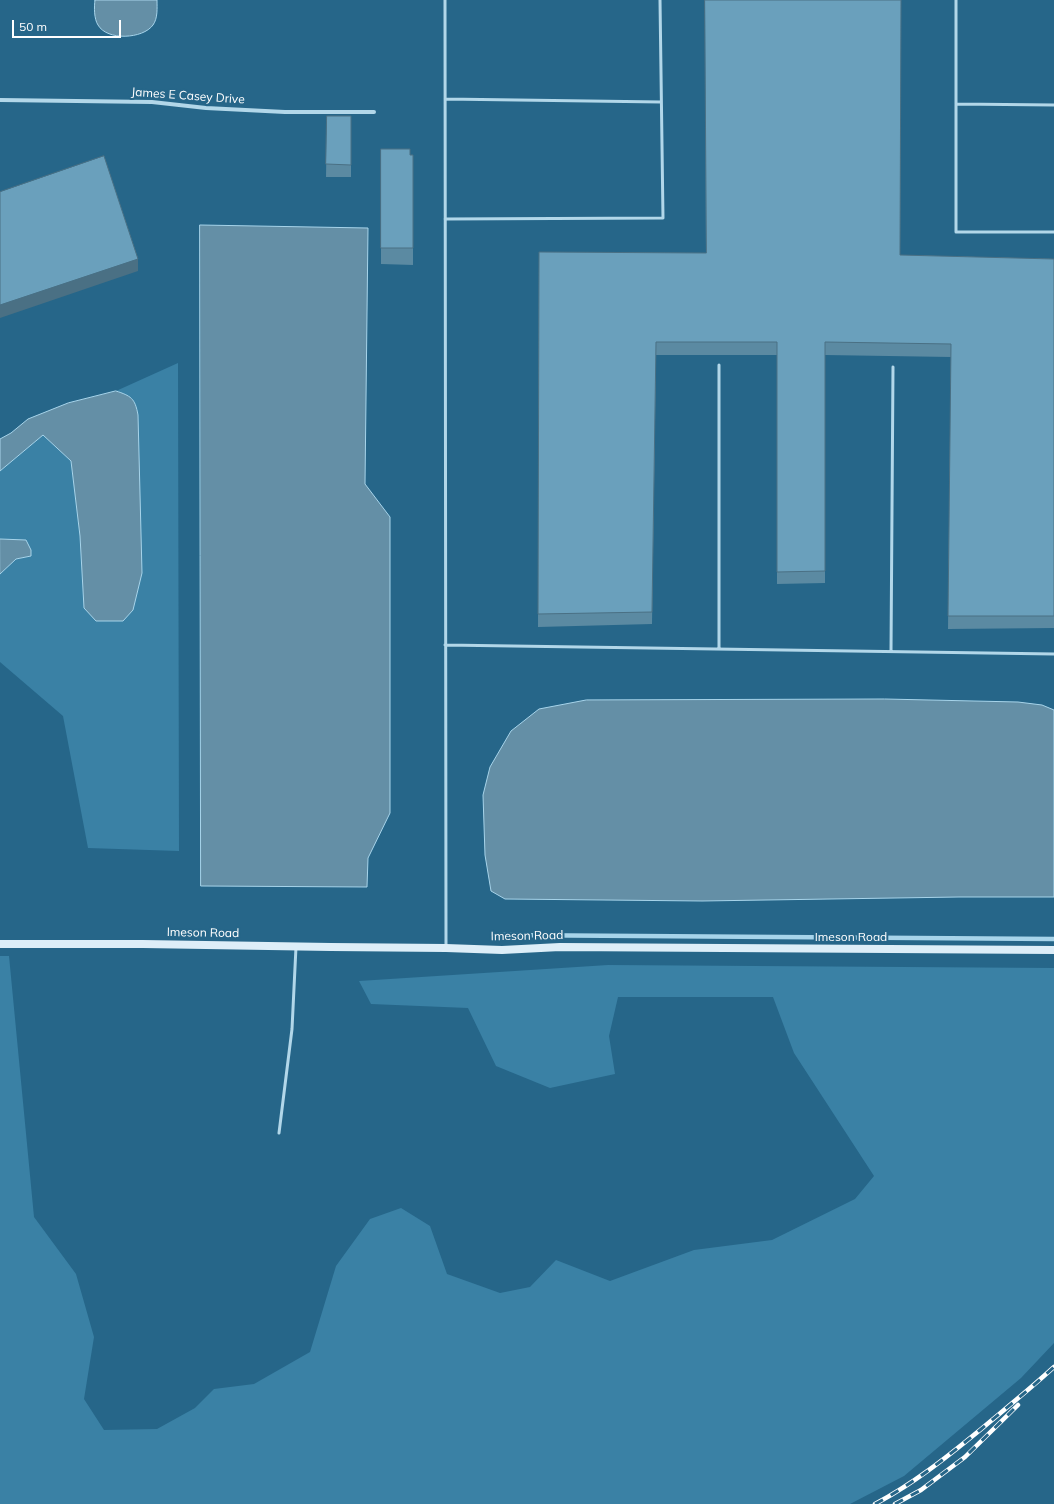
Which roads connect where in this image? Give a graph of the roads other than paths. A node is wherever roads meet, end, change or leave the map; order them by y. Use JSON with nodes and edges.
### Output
{"nodes":[{"id":1,"x":445,"y":0,"type":"edge"},
{"id":2,"x":660,"y":0,"type":"edge"},
{"id":3,"x":956,"y":0,"type":"edge"},
{"id":4,"x":445,"y":99,"type":"junction"},
{"id":5,"x":0,"y":100,"type":"edge"},
{"id":6,"x":661,"y":102,"type":"junction"},
{"id":7,"x":956,"y":104,"type":"junction"},
{"id":8,"x":1054,"y":105,"type":"edge"},
{"id":9,"x":374,"y":112,"type":"dead end"},
{"id":10,"x":445,"y":219,"type":"junction"},
{"id":11,"x":1054,"y":232,"type":"edge"},
{"id":12,"x":719,"y":365,"type":"dead end"},
{"id":13,"x":893,"y":367,"type":"dead end"},
{"id":14,"x":445,"y":645,"type":"junction"},
{"id":15,"x":719,"y":649,"type":"junction"},
{"id":16,"x":891,"y":651,"type":"junction"},
{"id":17,"x":1054,"y":654,"type":"edge"},
{"id":18,"x":0,"y":944,"type":"edge"},
{"id":19,"x":296,"y":947,"type":"junction"},
{"id":20,"x":446,"y":948,"type":"junction"},
{"id":21,"x":1054,"y":950,"type":"edge"},
{"id":22,"x":279,"y":1133,"type":"dead end"}],
"edges":[{"from":1,"to":4,"type":"lane"},
{"from":2,"to":6,"type":"lane"},
{"from":3,"to":7,"type":"lane"},
{"from":4,"to":6,"type":"lane"},
{"from":4,"to":10,"type":"lane"},
{"from":5,"to":9,"type":"street","name":"James E Casey Drive"},
{"from":6,"to":10,"type":"lane"},
{"from":7,"to":8,"type":"lane"},
{"from":7,"to":11,"type":"lane"},
{"from":10,"to":14,"type":"lane"},
{"from":12,"to":15,"type":"lane"},
{"from":13,"to":16,"type":"lane"},
{"from":14,"to":15,"type":"lane"},
{"from":14,"to":20,"type":"lane"},
{"from":15,"to":16,"type":"lane"},
{"from":16,"to":17,"type":"lane"},
{"from":18,"to":19,"type":"street","name":"Imeson Road"},
{"from":19,"to":20,"type":"street","name":"Imeson Road"},
{"from":19,"to":22,"type":"lane"},
{"from":20,"to":21,"type":"street","name":"Imeson Road"}]}
